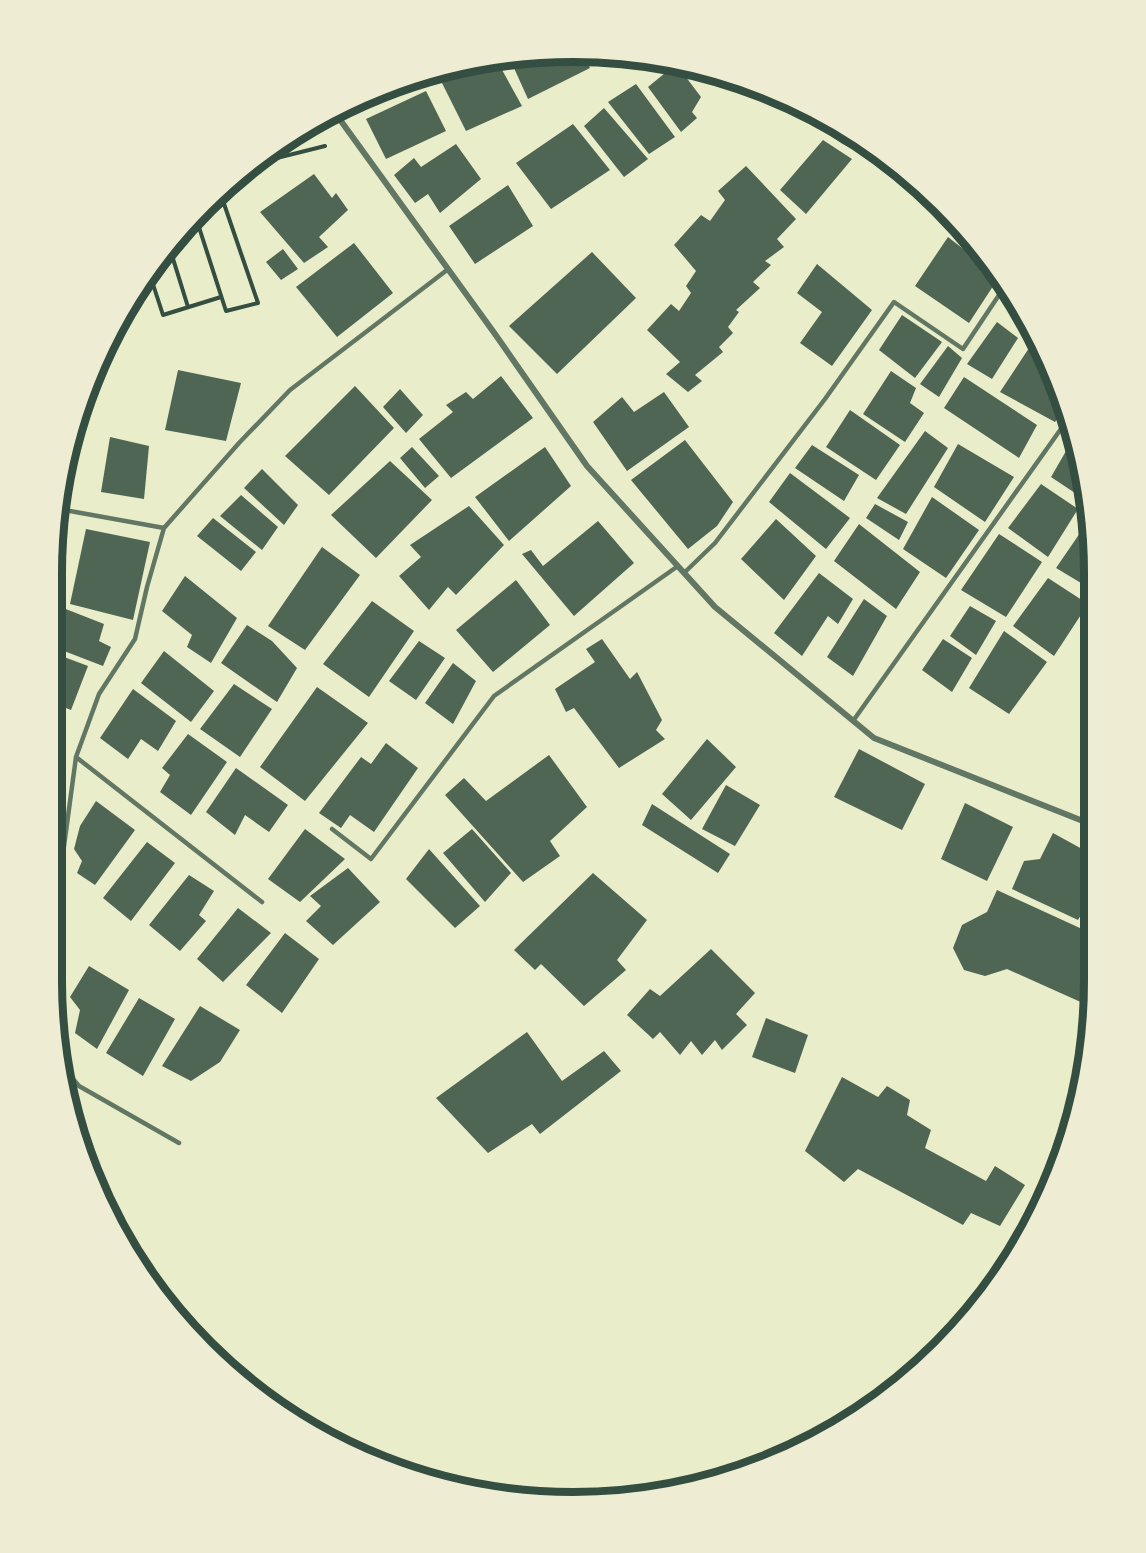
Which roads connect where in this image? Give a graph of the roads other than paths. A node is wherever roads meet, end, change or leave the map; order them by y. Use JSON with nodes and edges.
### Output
{"nodes":[{"id":1,"x":339,"y":118,"type":"edge"},
{"id":2,"x":813,"y":121,"type":"edge"},
{"id":3,"x":859,"y":150,"type":"edge"},
{"id":4,"x":447,"y":270,"type":"junction"},
{"id":5,"x":1000,"y":293,"type":"edge"},
{"id":6,"x":1063,"y":427,"type":"edge"},
{"id":7,"x":67,"y":510,"type":"joint"},
{"id":8,"x":65,"y":515,"type":"edge"},
{"id":9,"x":164,"y":528,"type":"junction"},
{"id":10,"x":678,"y":566,"type":"junction"},
{"id":11,"x":684,"y":573,"type":"junction"},
{"id":12,"x":853,"y":721,"type":"junction"},
{"id":13,"x":76,"y":757,"type":"junction"},
{"id":14,"x":1084,"y":821,"type":"edge"},
{"id":15,"x":332,"y":829,"type":"dead end"},
{"id":16,"x":62,"y":861,"type":"edge"},
{"id":17,"x":262,"y":902,"type":"dead end"},
{"id":18,"x":70,"y":1076,"type":"edge"},
{"id":19,"x":179,"y":1143,"type":"dead end"}],
"edges":[{"from":1,"to":4,"type":"street"},
{"from":2,"to":3,"type":"lane"},
{"from":4,"to":9,"type":"lane"},
{"from":4,"to":10,"type":"street"},
{"from":5,"to":11,"type":"lane"},
{"from":6,"to":12,"type":"lane"},
{"from":7,"to":8,"type":"lane"},
{"from":7,"to":9,"type":"lane"},
{"from":9,"to":13,"type":"lane"},
{"from":10,"to":11,"type":"street"},
{"from":10,"to":15,"type":"lane"},
{"from":11,"to":12,"type":"street"},
{"from":12,"to":14,"type":"street"},
{"from":13,"to":16,"type":"lane"},
{"from":13,"to":17,"type":"lane"},
{"from":18,"to":19,"type":"lane"}]}
